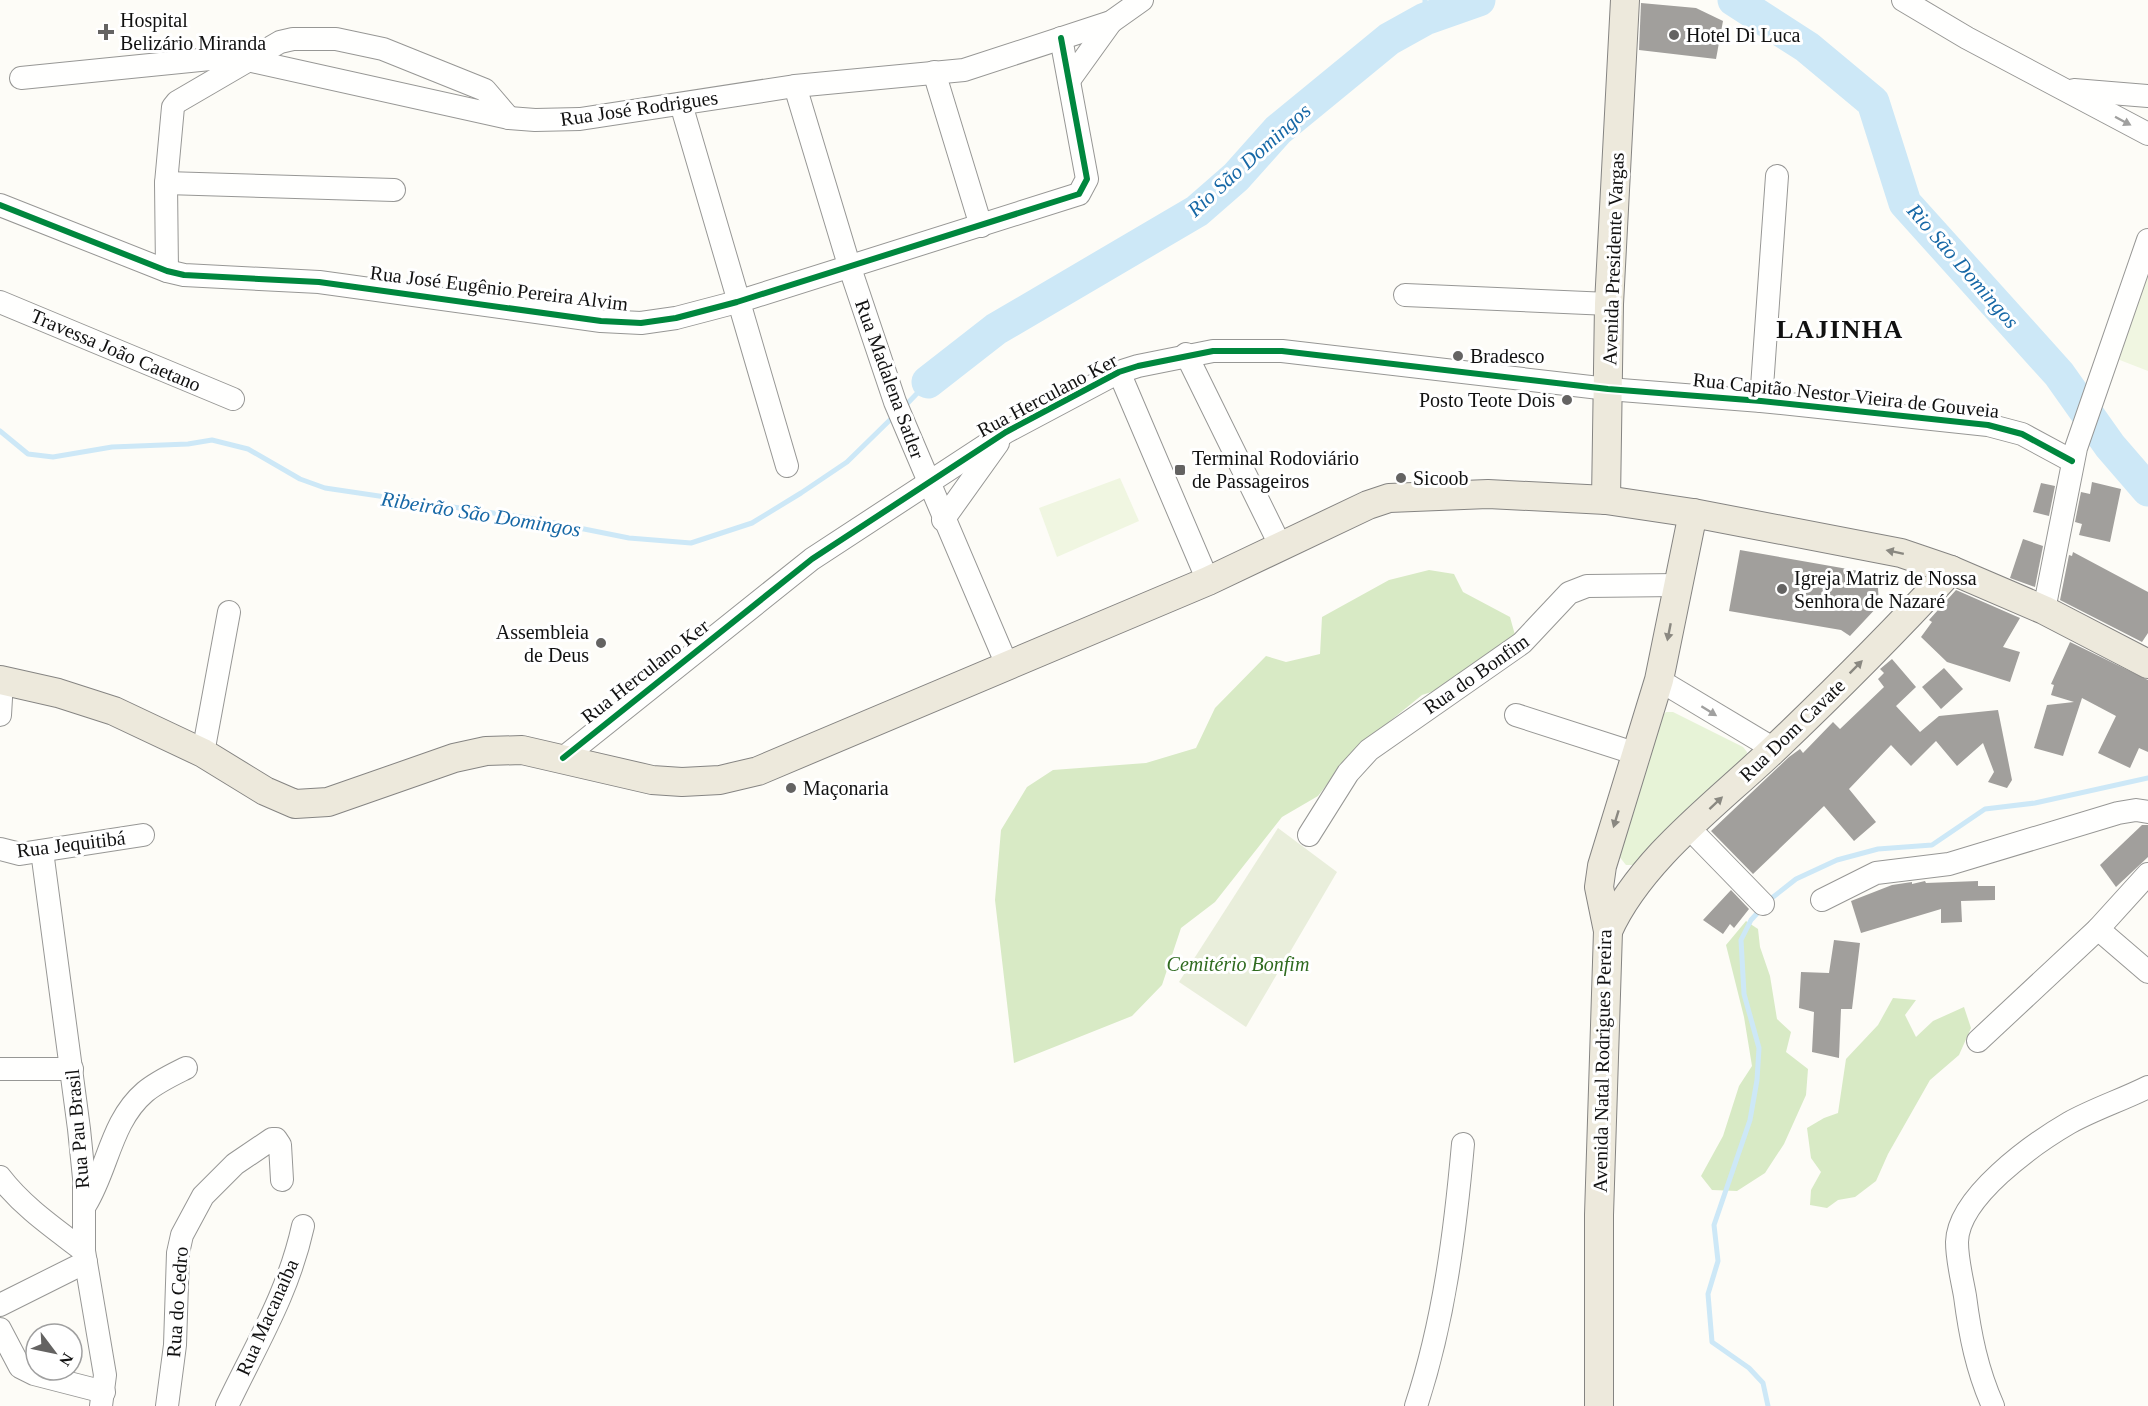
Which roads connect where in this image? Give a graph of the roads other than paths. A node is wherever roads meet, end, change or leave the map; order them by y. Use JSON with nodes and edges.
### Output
{"nodes":[{"id":1,"x":1142,"y":0,"type":"edge"},
{"id":2,"x":1903,"y":0,"type":"edge"},
{"id":3,"x":1624,"y":9,"type":"edge"},
{"id":4,"x":1111,"y":22,"type":"junction"},
{"id":5,"x":1061,"y":38,"type":"junction"},
{"id":6,"x":252,"y":61,"type":"junction"},
{"id":7,"x":934,"y":72,"type":"junction"},
{"id":8,"x":21,"y":78,"type":"dead end"},
{"id":9,"x":1070,"y":79,"type":"junction"},
{"id":10,"x":795,"y":86,"type":"junction"},
{"id":11,"x":2061,"y":88,"type":"junction"},
{"id":12,"x":2148,"y":96,"type":"edge"},
{"id":13,"x":681,"y":104,"type":"junction"},
{"id":14,"x":509,"y":118,"type":"junction"},
{"id":15,"x":2148,"y":134,"type":"edge"},
{"id":16,"x":1777,"y":176,"type":"dead end"},
{"id":17,"x":166,"y":183,"type":"junction"},
{"id":18,"x":394,"y":190,"type":"dead end"},
{"id":19,"x":0,"y":205,"type":"edge"},
{"id":20,"x":981,"y":226,"type":"junction"},
{"id":21,"x":2148,"y":240,"type":"edge"},
{"id":22,"x":849,"y":265,"type":"junction"},
{"id":23,"x":167,"y":271,"type":"junction"},
{"id":24,"x":1406,"y":295,"type":"dead end"},
{"id":25,"x":0,"y":302,"type":"edge"},
{"id":26,"x":737,"y":302,"type":"junction"},
{"id":27,"x":1609,"y":304,"type":"junction"},
{"id":28,"x":1186,"y":354,"type":"junction"},
{"id":29,"x":1119,"y":372,"type":"junction"},
{"id":30,"x":1608,"y":389,"type":"junction"},
{"id":31,"x":232,"y":399,"type":"dead end"},
{"id":32,"x":1761,"y":401,"type":"junction"},
{"id":33,"x":1006,"y":432,"type":"junction"},
{"id":34,"x":2074,"y":454,"type":"junction"},
{"id":35,"x":787,"y":466,"type":"dead end"},
{"id":36,"x":929,"y":481,"type":"junction"},
{"id":37,"x":1606,"y":500,"type":"junction"},
{"id":38,"x":1693,"y":513,"type":"junction"},
{"id":39,"x":944,"y":520,"type":"junction"},
{"id":40,"x":1281,"y":547,"type":"junction"},
{"id":41,"x":1951,"y":570,"type":"junction"},
{"id":42,"x":1208,"y":581,"type":"junction"},
{"id":43,"x":1678,"y":585,"type":"junction"},
{"id":44,"x":2043,"y":610,"type":"junction"},
{"id":45,"x":229,"y":612,"type":"dead end"},
{"id":46,"x":2148,"y":664,"type":"edge"},
{"id":47,"x":1007,"y":665,"type":"junction"},
{"id":48,"x":1659,"y":680,"type":"junction"},
{"id":49,"x":1,"y":681,"type":"edge"},
{"id":50,"x":0,"y":715,"type":"edge"},
{"id":51,"x":1516,"y":715,"type":"dead end"},
{"id":52,"x":1774,"y":749,"type":"junction"},
{"id":53,"x":203,"y":753,"type":"junction"},
{"id":54,"x":1637,"y":754,"type":"junction"},
{"id":55,"x":562,"y":758,"type":"junction"},
{"id":56,"x":2148,"y":812,"type":"edge"},
{"id":57,"x":1689,"y":828,"type":"junction"},
{"id":58,"x":143,"y":835,"type":"dead end"},
{"id":59,"x":1309,"y":835,"type":"dead end"},
{"id":60,"x":0,"y":849,"type":"edge"},
{"id":61,"x":42,"y":851,"type":"junction"},
{"id":62,"x":2148,"y":874,"type":"edge"},
{"id":63,"x":1599,"y":887,"type":"junction"},
{"id":64,"x":1631,"y":889,"type":"junction"},
{"id":65,"x":1822,"y":900,"type":"dead end"},
{"id":66,"x":1763,"y":904,"type":"dead end"},
{"id":67,"x":2098,"y":929,"type":"junction"},
{"id":68,"x":1608,"y":931,"type":"junction"},
{"id":69,"x":2148,"y":972,"type":"edge"},
{"id":70,"x":1978,"y":1041,"type":"dead end"},
{"id":71,"x":186,"y":1068,"type":"dead end"},
{"id":72,"x":0,"y":1069,"type":"edge"},
{"id":73,"x":72,"y":1069,"type":"junction"},
{"id":74,"x":2148,"y":1088,"type":"edge"},
{"id":75,"x":1463,"y":1144,"type":"dead end"},
{"id":76,"x":0,"y":1176,"type":"edge"},
{"id":77,"x":282,"y":1180,"type":"dead end"},
{"id":78,"x":83,"y":1208,"type":"junction"},
{"id":79,"x":303,"y":1226,"type":"dead end"},
{"id":80,"x":85,"y":1257,"type":"junction"},
{"id":81,"x":0,"y":1305,"type":"edge"},
{"id":82,"x":0,"y":1329,"type":"edge"},
{"id":83,"x":102,"y":1399,"type":"edge"},
{"id":84,"x":166,"y":1406,"type":"edge"},
{"id":85,"x":226,"y":1406,"type":"edge"},
{"id":86,"x":1416,"y":1406,"type":"edge"},
{"id":87,"x":1599,"y":1406,"type":"edge"},
{"id":88,"x":1993,"y":1406,"type":"edge"}],
"edges":[{"from":1,"to":4,"type":"street","name":"Rua José Rodrigues"},
{"from":2,"to":11,"type":"street"},
{"from":3,"to":27,"type":"main road","name":"Avenida Presidente Vargas"},
{"from":4,"to":5,"type":"street","name":"Rua José Rodrigues"},
{"from":4,"to":9,"type":"street","name":"Rua José Rodrigues"},
{"from":5,"to":7,"type":"street","name":"Rua José Rodrigues"},
{"from":5,"to":9,"type":"street","name":"Rua José Eugênio Pereira Alvim"},
{"from":6,"to":8,"type":"street","name":"Rua José Rodrigues"},
{"from":6,"to":14,"type":"street","name":"Rua José Rodrigues"},
{"from":6,"to":14,"type":"street"},
{"from":6,"to":17,"type":"street"},
{"from":7,"to":10,"type":"street","name":"Rua José Rodrigues"},
{"from":7,"to":20,"type":"street"},
{"from":9,"to":20,"type":"street","name":"Rua José Eugênio Pereira Alvim"},
{"from":10,"to":13,"type":"street","name":"Rua José Rodrigues"},
{"from":10,"to":22,"type":"street","name":"Rua Madalena Satler"},
{"from":11,"to":12,"type":"street"},
{"from":11,"to":15,"type":"street","one_way":true},
{"from":13,"to":14,"type":"street","name":"Rua José Rodrigues"},
{"from":13,"to":26,"type":"street"},
{"from":16,"to":32,"type":"street"},
{"from":17,"to":18,"type":"street"},
{"from":17,"to":23,"type":"street"},
{"from":19,"to":23,"type":"street","name":"Rua José Eugênio Pereira Alvim"},
{"from":20,"to":22,"type":"street","name":"Rua José Eugênio Pereira Alvim"},
{"from":21,"to":34,"type":"street"},
{"from":22,"to":26,"type":"street","name":"Rua José Eugênio Pereira Alvim"},
{"from":22,"to":36,"type":"street","name":"Rua Madalena Satler"},
{"from":23,"to":26,"type":"street","name":"Rua José Eugênio Pereira Alvim"},
{"from":24,"to":27,"type":"street"},
{"from":25,"to":31,"type":"street","name":"Travessa João Caetano"},
{"from":26,"to":35,"type":"street"},
{"from":27,"to":30,"type":"main road","name":"Avenida Presidente Vargas"},
{"from":28,"to":29,"type":"street","name":"Rua Herculano Ker"},
{"from":28,"to":30,"type":"street","name":"Rua Herculano Ker"},
{"from":28,"to":40,"type":"street"},
{"from":29,"to":33,"type":"street","name":"Rua Herculano Ker"},
{"from":29,"to":42,"type":"street"},
{"from":30,"to":32,"type":"street","name":"Rua Capitão Nestor Vieira de Gouveia"},
{"from":30,"to":37,"type":"main road","name":"Avenida Presidente Vargas"},
{"from":32,"to":34,"type":"street","name":"Rua Capitão Nestor Vieira de Gouveia"},
{"from":33,"to":36,"type":"street","name":"Rua Herculano Ker"},
{"from":33,"to":39,"type":"street"},
{"from":34,"to":44,"type":"street"},
{"from":36,"to":39,"type":"street","name":"Rua Madalena Satler"},
{"from":36,"to":55,"type":"street","name":"Rua Herculano Ker"},
{"from":37,"to":38,"type":"main road"},
{"from":37,"to":40,"type":"main road"},
{"from":41,"to":38,"type":"main road","one_way":true},
{"from":38,"to":43,"type":"main road","name":"Avenida Natal Rodrigues Pereira"},
{"from":39,"to":47,"type":"street","name":"Rua Madalena Satler"},
{"from":40,"to":42,"type":"main road"},
{"from":41,"to":44,"type":"main road"},
{"from":52,"to":41,"type":"main road","name":"Rua Dom Cavate","one_way":true},
{"from":42,"to":47,"type":"main road"},
{"from":43,"to":48,"type":"main road","name":"Avenida Natal Rodrigues Pereira","one_way":true},
{"from":43,"to":59,"type":"street","name":"Rua do Bonfim"},
{"from":44,"to":46,"type":"main road"},
{"from":45,"to":53,"type":"street"},
{"from":47,"to":55,"type":"main road"},
{"from":48,"to":52,"type":"street","one_way":true},
{"from":48,"to":54,"type":"main road","name":"Avenida Natal Rodrigues Pereira"},
{"from":49,"to":50,"type":"street"},
{"from":49,"to":53,"type":"main road"},
{"from":51,"to":54,"type":"street"},
{"from":57,"to":52,"type":"main road","name":"Rua Dom Cavate","one_way":true},
{"from":53,"to":55,"type":"main road"},
{"from":54,"to":63,"type":"main road","name":"Avenida Natal Rodrigues Pereira","one_way":true},
{"from":56,"to":65,"type":"street"},
{"from":57,"to":64,"type":"main road","name":"Rua Dom Cavate"},
{"from":57,"to":66,"type":"street"},
{"from":58,"to":61,"type":"street","name":"Rua Jequitibá"},
{"from":60,"to":61,"type":"street","name":"Rua Jequitibá"},
{"from":61,"to":73,"type":"street","name":"Rua Pau Brasil"},
{"from":62,"to":67,"type":"street"},
{"from":63,"to":64,"type":"main road"},
{"from":63,"to":68,"type":"main road","name":"Avenida Natal Rodrigues Pereira"},
{"from":64,"to":68,"type":"main road","name":"Rua Dom Cavate"},
{"from":67,"to":69,"type":"street"},
{"from":67,"to":70,"type":"street"},
{"from":68,"to":87,"type":"main road","name":"Avenida Natal Rodrigues Pereira"},
{"from":71,"to":78,"type":"street"},
{"from":72,"to":73,"type":"street"},
{"from":73,"to":78,"type":"street","name":"Rua Pau Brasil"},
{"from":74,"to":88,"type":"street"},
{"from":75,"to":86,"type":"street"},
{"from":76,"to":80,"type":"street"},
{"from":77,"to":84,"type":"street","name":"Rua do Cedro"},
{"from":78,"to":80,"type":"street","name":"Rua Pau Brasil"},
{"from":79,"to":85,"type":"street","name":"Rua Macanaíba"},
{"from":80,"to":81,"type":"street"},
{"from":80,"to":83,"type":"street","name":"Rua Pau Brasil"},
{"from":82,"to":83,"type":"street"}]}
